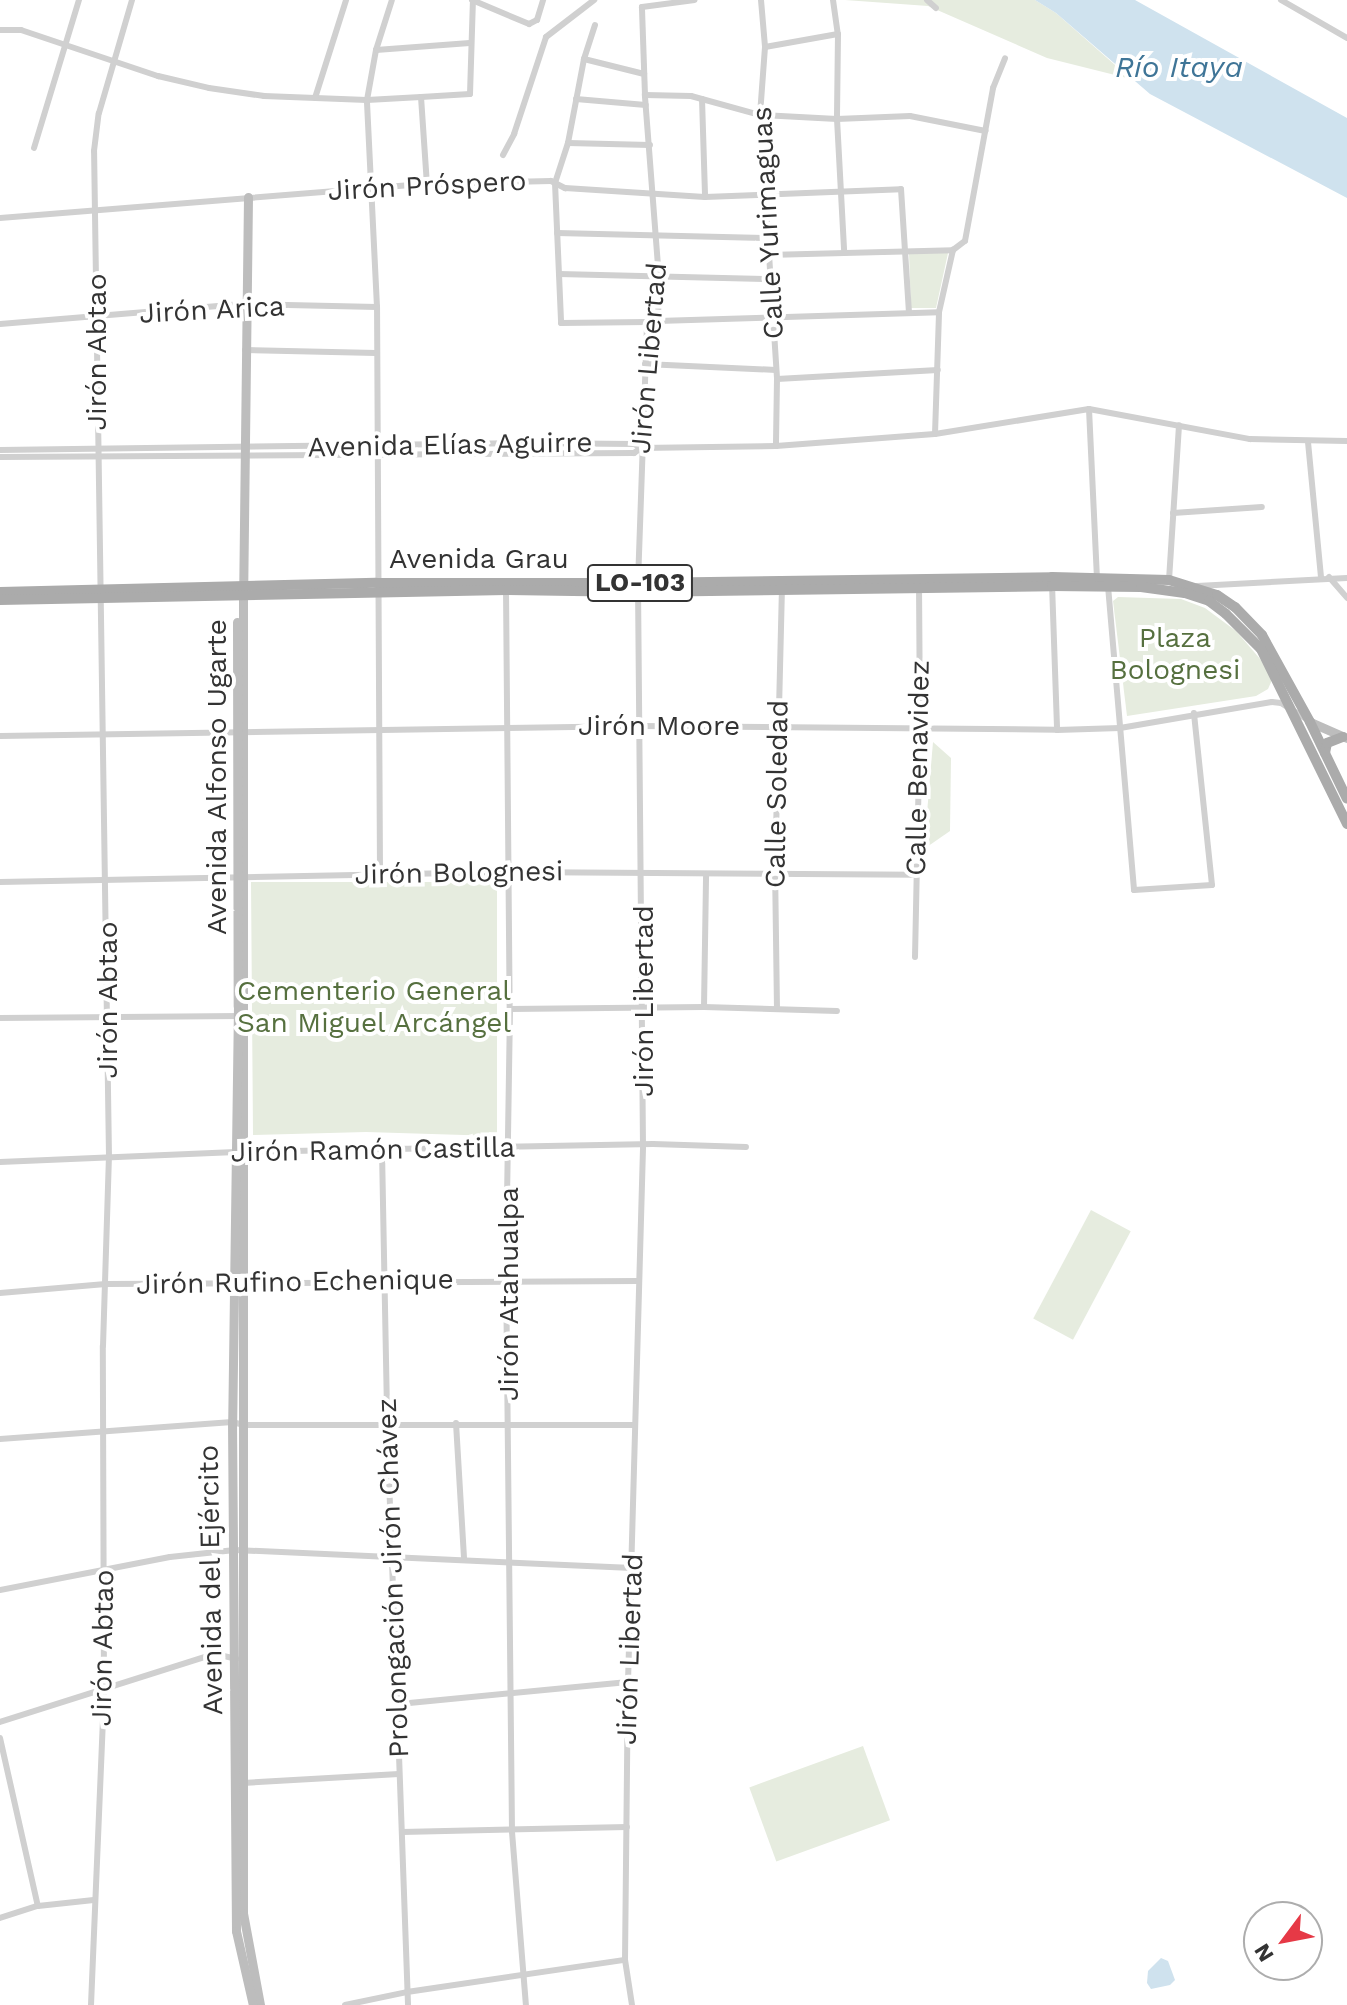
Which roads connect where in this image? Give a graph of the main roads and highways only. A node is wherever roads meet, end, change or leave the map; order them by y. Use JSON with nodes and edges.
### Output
{"nodes":[{"id":1,"x":248,"y":197,"type":"road end"},
{"id":2,"x":1102,"y":582,"type":"junction"},
{"id":3,"x":243,"y":590,"type":"junction"},
{"id":4,"x":0,"y":592,"type":"edge"},
{"id":5,"x":101,"y":593,"type":"junction"},
{"id":6,"x":0,"y":600,"type":"edge"},
{"id":7,"x":1310,"y":722,"type":"junction"},
{"id":8,"x":1345,"y":738,"type":"edge"},
{"id":9,"x":1325,"y":755,"type":"junction"},
{"id":10,"x":1347,"y":799,"type":"edge"},
{"id":11,"x":1347,"y":824,"type":"edge"},
{"id":12,"x":241,"y":1152,"type":"joint"},
{"id":13,"x":239,"y":1284,"type":"junction"},
{"id":14,"x":239,"y":1551,"type":"junction"},
{"id":15,"x":239,"y":1762,"type":"junction"},
{"id":16,"x":253,"y":2005,"type":"edge"},
{"id":17,"x":260,"y":2005,"type":"edge"}],
"edges":[{"from":1,"to":3,"type":"main road","name":"Avenida Alfonso Ugarte"},
{"from":2,"to":3,"type":"main road","name":"Avenida Grau","number":"LO-103"},
{"from":2,"to":7,"type":"main road","name":"Avenida Grau","number":"LO-103"},
{"from":2,"to":11,"type":"main road","number":"LO-103"},
{"from":3,"to":5,"type":"main road","name":"Avenida Grau","number":"LO-103"},
{"from":3,"to":12,"type":"main road","name":"Avenida Alfonso Ugarte"},
{"from":4,"to":5,"type":"main road","name":"Avenida Grau","number":"LO-103"},
{"from":5,"to":6,"type":"main road","name":"Avenida Grau","number":"LO-103"},
{"from":7,"to":8,"type":"main road"},
{"from":7,"to":9,"type":"main road","number":"LO-103"},
{"from":8,"to":9,"type":"main road"},
{"from":9,"to":10,"type":"main road","number":"LO-103"},
{"from":12,"to":13,"type":"main road","name":"Avenida del Ejército"},
{"from":13,"to":14,"type":"main road","name":"Avenida del Ejército"},
{"from":13,"to":14,"type":"main road","name":"Avenida del Ejército"},
{"from":14,"to":15,"type":"main road","name":"Avenida del Ejército"},
{"from":15,"to":16,"type":"main road","name":"Avenida del Ejército"},
{"from":15,"to":17,"type":"main road","name":"Avenida del Ejército"}]}
